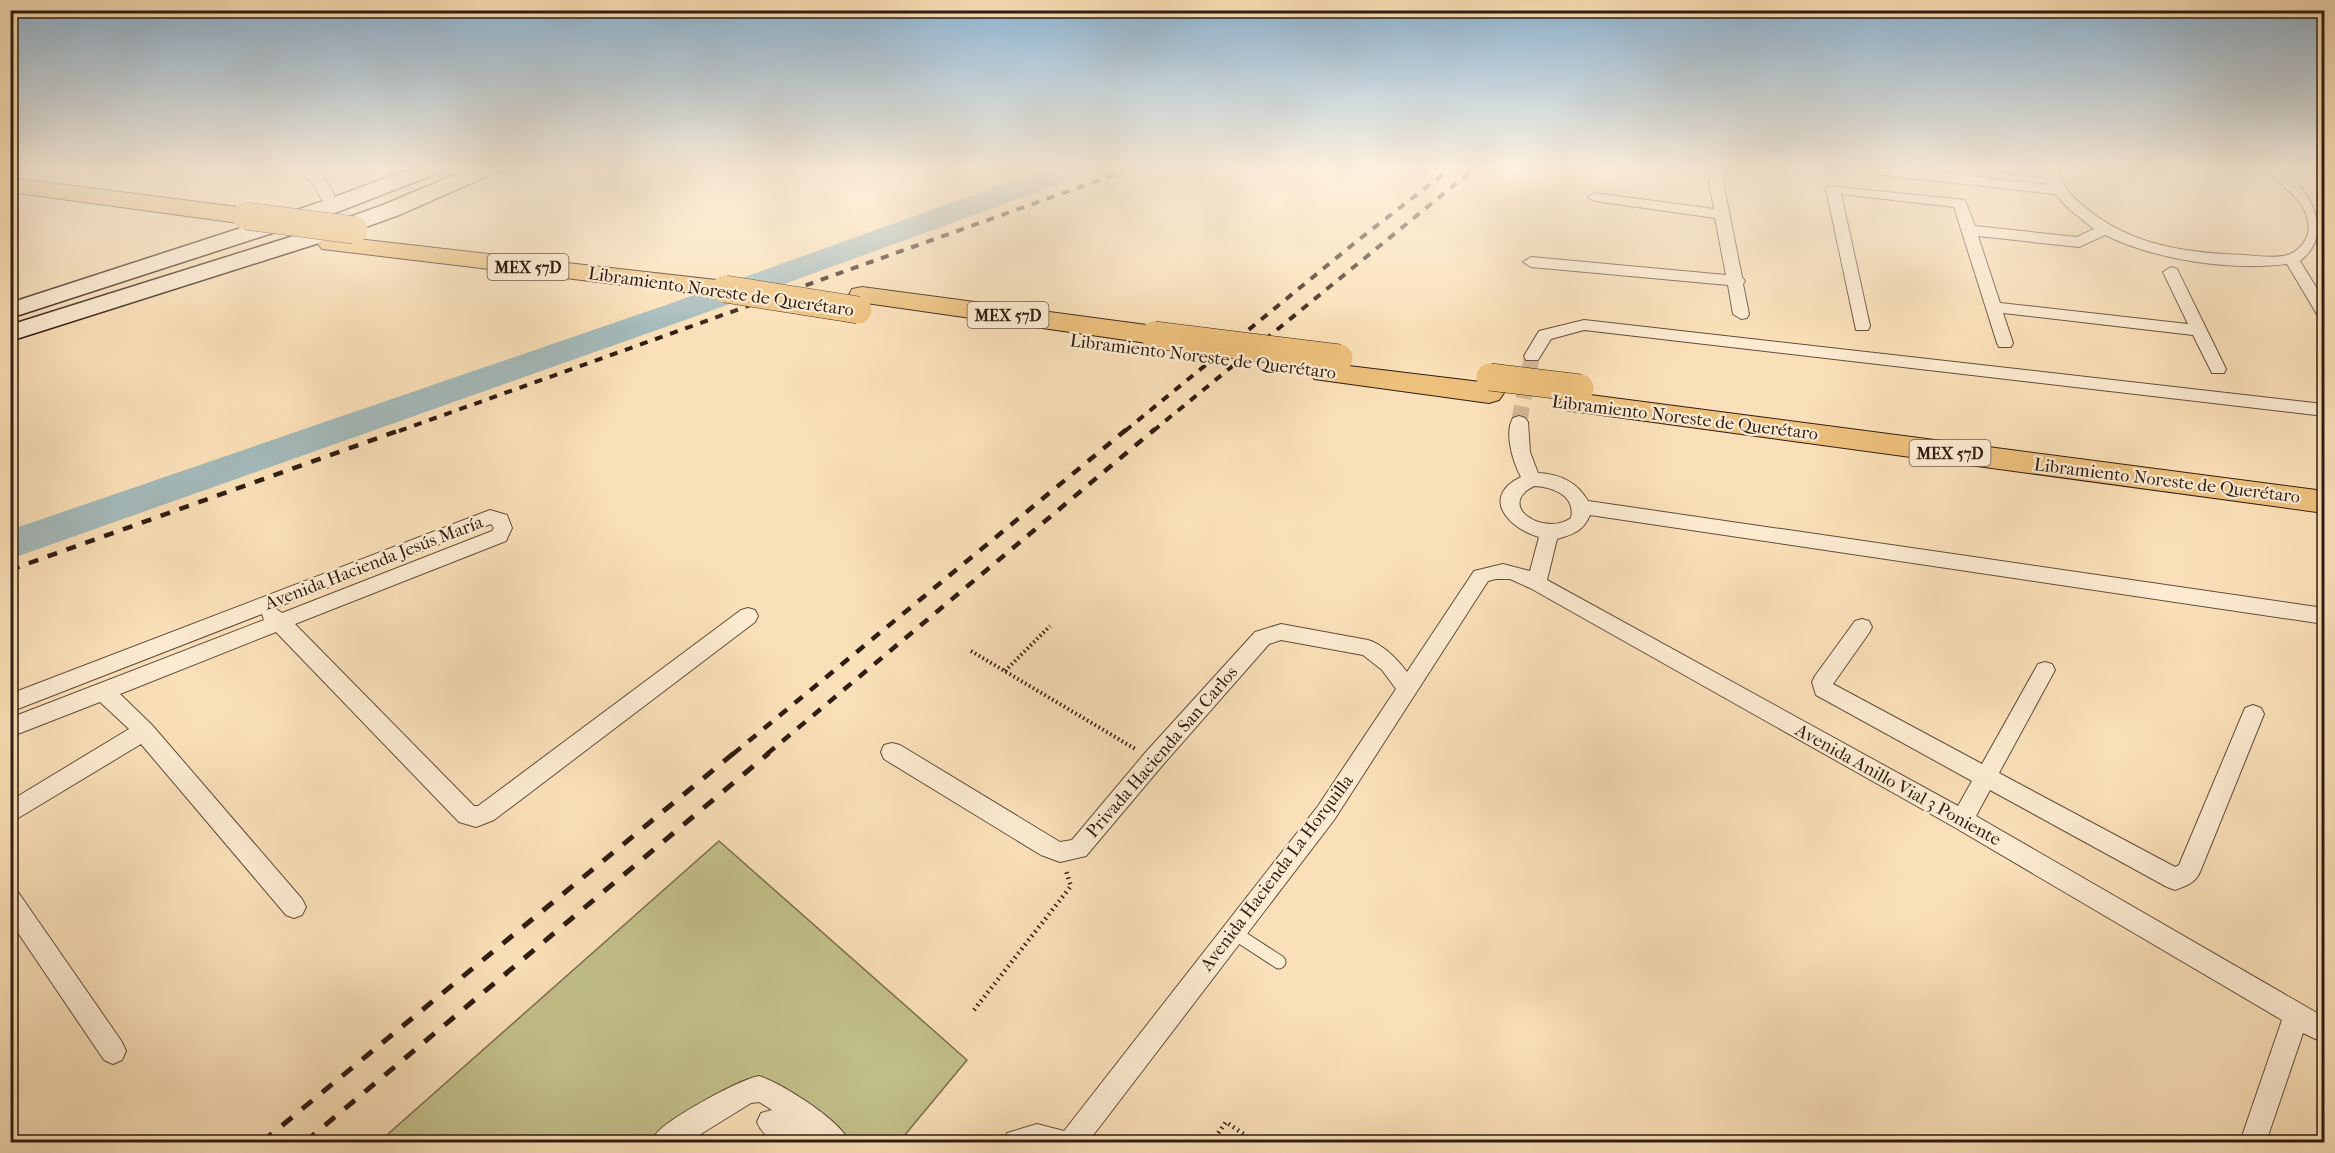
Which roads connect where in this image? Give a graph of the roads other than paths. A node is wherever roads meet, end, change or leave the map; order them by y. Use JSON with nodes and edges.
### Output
{"nodes":[{"id":1,"x":237,"y":222,"type":"joint"},
{"id":2,"x":284,"y":222,"type":"edge"},
{"id":3,"x":358,"y":222,"type":"edge"},
{"id":4,"x":1726,"y":222,"type":"edge"},
{"id":5,"x":1840,"y":222,"type":"edge"},
{"id":6,"x":1966,"y":222,"type":"edge"},
{"id":7,"x":2093,"y":222,"type":"edge"},
{"id":8,"x":2318,"y":222,"type":"edge"},
{"id":9,"x":1969,"y":230,"type":"junction"},
{"id":10,"x":2104,"y":230,"type":"junction"},
{"id":11,"x":2291,"y":259,"type":"junction"},
{"id":12,"x":1531,"y":262,"type":"dead end"},
{"id":13,"x":2171,"y":272,"type":"dead end"},
{"id":14,"x":1737,"y":281,"type":"junction"},
{"id":15,"x":729,"y":283,"type":"junction"},
{"id":16,"x":2319,"y":294,"type":"edge"},
{"id":17,"x":1994,"y":307,"type":"junction"},
{"id":18,"x":10,"y":311,"type":"edge"},
{"id":19,"x":2325,"y":312,"type":"edge"},
{"id":20,"x":1741,"y":314,"type":"dead end"},
{"id":21,"x":1862,"y":326,"type":"dead end"},
{"id":22,"x":2199,"y":330,"type":"junction"},
{"id":23,"x":10,"y":333,"type":"edge"},
{"id":24,"x":2005,"y":343,"type":"dead end"},
{"id":25,"x":1532,"y":356,"type":"tunnel mouth"},
{"id":26,"x":2218,"y":369,"type":"dead end"},
{"id":27,"x":1577,"y":396,"type":"junction"},
{"id":28,"x":2325,"y":410,"type":"edge"},
{"id":29,"x":1519,"y":422,"type":"tunnel mouth"},
{"id":30,"x":1532,"y":479,"type":"junction"},
{"id":31,"x":2325,"y":480,"type":"edge"},
{"id":32,"x":2325,"y":502,"type":"edge"},
{"id":33,"x":1582,"y":507,"type":"junction"},
{"id":34,"x":1550,"y":532,"type":"junction"},
{"id":35,"x":1493,"y":570,"type":"joint"},
{"id":36,"x":1538,"y":583,"type":"junction"},
{"id":37,"x":263,"y":606,"type":"junction"},
{"id":38,"x":748,"y":616,"type":"dead end"},
{"id":39,"x":2325,"y":616,"type":"edge"},
{"id":40,"x":278,"y":622,"type":"junction"},
{"id":41,"x":1862,"y":627,"type":"dead end"},
{"id":42,"x":2045,"y":670,"type":"dead end"},
{"id":43,"x":1407,"y":688,"type":"junction"},
{"id":44,"x":102,"y":691,"type":"junction"},
{"id":45,"x":10,"y":703,"type":"edge"},
{"id":46,"x":2253,"y":714,"type":"dead end"},
{"id":47,"x":10,"y":728,"type":"edge"},
{"id":48,"x":144,"y":731,"type":"junction"},
{"id":49,"x":892,"y":752,"type":"dead end"},
{"id":50,"x":1986,"y":777,"type":"junction"},
{"id":51,"x":10,"y":813,"type":"edge"},
{"id":52,"x":1962,"y":820,"type":"junction"},
{"id":53,"x":10,"y":900,"type":"edge"},
{"id":54,"x":294,"y":907,"type":"dead end"},
{"id":55,"x":1233,"y":932,"type":"junction"},
{"id":56,"x":1279,"y":962,"type":"dead end"},
{"id":57,"x":2296,"y":1015,"type":"junction"},
{"id":58,"x":2325,"y":1031,"type":"edge"},
{"id":59,"x":113,"y":1051,"type":"dead end"},
{"id":60,"x":770,"y":1122,"type":"dead end"},
{"id":61,"x":666,"y":1143,"type":"edge"},
{"id":62,"x":795,"y":1143,"type":"edge"},
{"id":63,"x":836,"y":1143,"type":"edge"},
{"id":64,"x":1016,"y":1143,"type":"edge"},
{"id":65,"x":1058,"y":1143,"type":"edge"},
{"id":66,"x":1072,"y":1143,"type":"edge"},
{"id":67,"x":2253,"y":1143,"type":"edge"}],
"edges":[{"from":1,"to":15,"type":"highway","name":"Libramiento Noreste de Querétaro","number":"MEX 57D","bridge":true},
{"from":1,"to":15,"type":"highway","name":"Libramiento Noreste de Querétaro","number":"MEX 57D"},
{"from":2,"to":18,"type":"main road"},
{"from":3,"to":23,"type":"main road"},
{"from":4,"to":14,"type":"street"},
{"from":5,"to":21,"type":"street"},
{"from":6,"to":9,"type":"street"},
{"from":7,"to":10,"type":"street"},
{"from":8,"to":11,"type":"street"},
{"from":9,"to":10,"type":"street"},
{"from":9,"to":17,"type":"street"},
{"from":10,"to":11,"type":"street"},
{"from":11,"to":16,"type":"street"},
{"from":12,"to":14,"type":"street"},
{"from":13,"to":22,"type":"street"},
{"from":14,"to":20,"type":"street"},
{"from":15,"to":27,"type":"highway","name":"Libramiento Noreste de Querétaro","number":"MEX 57D","bridge":true},
{"from":16,"to":19,"type":"street"},
{"from":17,"to":22,"type":"street"},
{"from":17,"to":24,"type":"street"},
{"from":22,"to":26,"type":"street"},
{"from":25,"to":28,"type":"street"},
{"from":27,"to":31,"type":"highway","name":"Libramiento Noreste de Querétaro","number":"MEX 57D"},
{"from":27,"to":32,"type":"highway","name":"Libramiento Noreste de Querétaro","number":"MEX 57D"},
{"from":29,"to":30,"type":"street"},
{"from":30,"to":33,"type":"street"},
{"from":30,"to":34,"type":"street"},
{"from":33,"to":34,"type":"street"},
{"from":33,"to":39,"type":"street"},
{"from":34,"to":36,"type":"street"},
{"from":35,"to":36,"type":"street","name":"Avenida Anillo Vial 3 Poniente"},
{"from":35,"to":43,"type":"street","name":"Avenida Hacienda La Horquilla"},
{"from":36,"to":52,"type":"street","name":"Avenida Anillo Vial 3 Poniente"},
{"from":37,"to":40,"type":"street"},
{"from":37,"to":40,"type":"street","name":"Avenida Hacienda Jesús María"},
{"from":37,"to":45,"type":"street","name":"Avenida Hacienda Jesús María"},
{"from":38,"to":40,"type":"street"},
{"from":40,"to":44,"type":"street","name":"Avenida Hacienda Jesús María"},
{"from":41,"to":50,"type":"street"},
{"from":42,"to":50,"type":"street"},
{"from":43,"to":49,"type":"street","name":"Privada Hacienda San Carlos"},
{"from":43,"to":55,"type":"street","name":"Avenida Hacienda La Horquilla"},
{"from":44,"to":47,"type":"street","name":"Avenida Hacienda Jesús María"},
{"from":44,"to":48,"type":"street"},
{"from":46,"to":50,"type":"street"},
{"from":48,"to":51,"type":"street"},
{"from":48,"to":54,"type":"street"},
{"from":50,"to":52,"type":"street"},
{"from":52,"to":57,"type":"street","name":"Avenida Anillo Vial 3 Poniente"},
{"from":53,"to":59,"type":"street"},
{"from":55,"to":56,"type":"lane"},
{"from":55,"to":66,"type":"street","name":"Avenida Hacienda La Horquilla"},
{"from":57,"to":58,"type":"street","name":"Avenida Anillo Vial 3 Poniente"},
{"from":57,"to":67,"type":"street"},
{"from":60,"to":62,"type":"street"},
{"from":61,"to":63,"type":"street"},
{"from":64,"to":65,"type":"street"}]}
